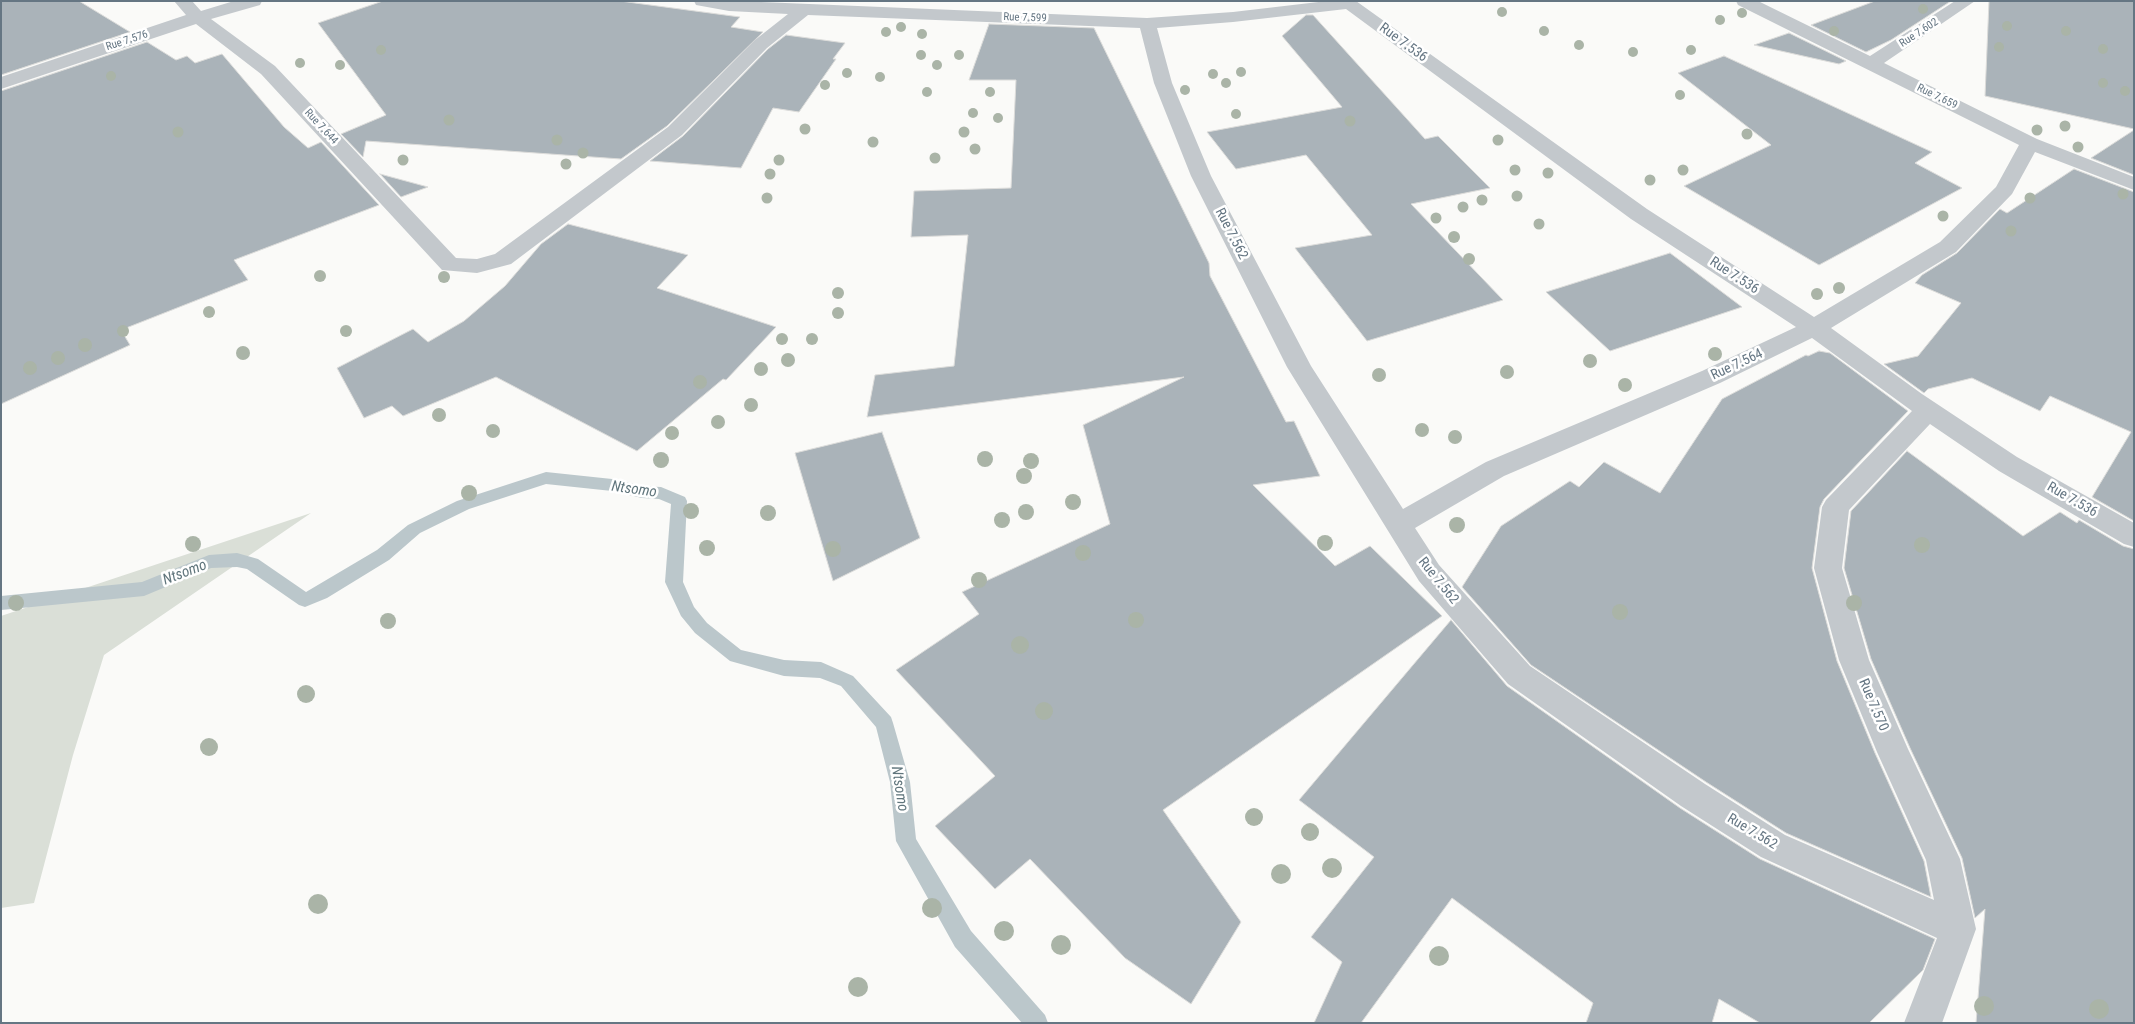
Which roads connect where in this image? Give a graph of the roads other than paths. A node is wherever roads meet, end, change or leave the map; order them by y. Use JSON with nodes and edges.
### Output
{"nodes":[{"id":1,"x":182,"y":1,"type":"edge"},
{"id":2,"x":254,"y":1,"type":"edge"},
{"id":3,"x":702,"y":1,"type":"edge"},
{"id":4,"x":1744,"y":1,"type":"edge"},
{"id":5,"x":1967,"y":1,"type":"edge"},
{"id":6,"x":1347,"y":2,"type":"edge"},
{"id":7,"x":804,"y":10,"type":"junction"},
{"id":8,"x":198,"y":17,"type":"junction"},
{"id":9,"x":1147,"y":23,"type":"junction"},
{"id":10,"x":1870,"y":64,"type":"junction"},
{"id":11,"x":1,"y":83,"type":"edge"},
{"id":12,"x":2030,"y":143,"type":"junction"},
{"id":13,"x":2134,"y":184,"type":"edge"},
{"id":14,"x":1814,"y":328,"type":"junction"},
{"id":15,"x":1928,"y":410,"type":"junction"},
{"id":16,"x":1397,"y":525,"type":"junction"},
{"id":17,"x":2134,"y":536,"type":"edge"},
{"id":18,"x":1958,"y":929,"type":"junction"},
{"id":19,"x":1923,"y":1023,"type":"edge"}],
"edges":[{"from":1,"to":8,"type":"street","name":"Rue 7.644"},
{"from":2,"to":8,"type":"street","name":"Rue 7.576"},
{"from":3,"to":7,"type":"street","name":"Rue 7.599"},
{"from":4,"to":10,"type":"street","name":"Rue 7.659"},
{"from":5,"to":10,"type":"street","name":"Rue 7.602"},
{"from":6,"to":9,"type":"street","name":"Rue 7.599"},
{"from":6,"to":14,"type":"street","name":"Rue 7.536"},
{"from":7,"to":8,"type":"street","name":"Rue 7.644"},
{"from":7,"to":9,"type":"street","name":"Rue 7.599"},
{"from":8,"to":11,"type":"street","name":"Rue 7.576"},
{"from":9,"to":16,"type":"street","name":"Rue 7.562"},
{"from":10,"to":12,"type":"street","name":"Rue 7.659"},
{"from":12,"to":13,"type":"street","name":"Rue 7.659"},
{"from":12,"to":14,"type":"street","name":"Rue 7.564"},
{"from":14,"to":15,"type":"street","name":"Rue 7.536"},
{"from":14,"to":16,"type":"street","name":"Rue 7.564"},
{"from":15,"to":17,"type":"street","name":"Rue 7.536"},
{"from":15,"to":18,"type":"street","name":"Rue 7.570"},
{"from":16,"to":18,"type":"street","name":"Rue 7.562"},
{"from":18,"to":19,"type":"street"}]}
